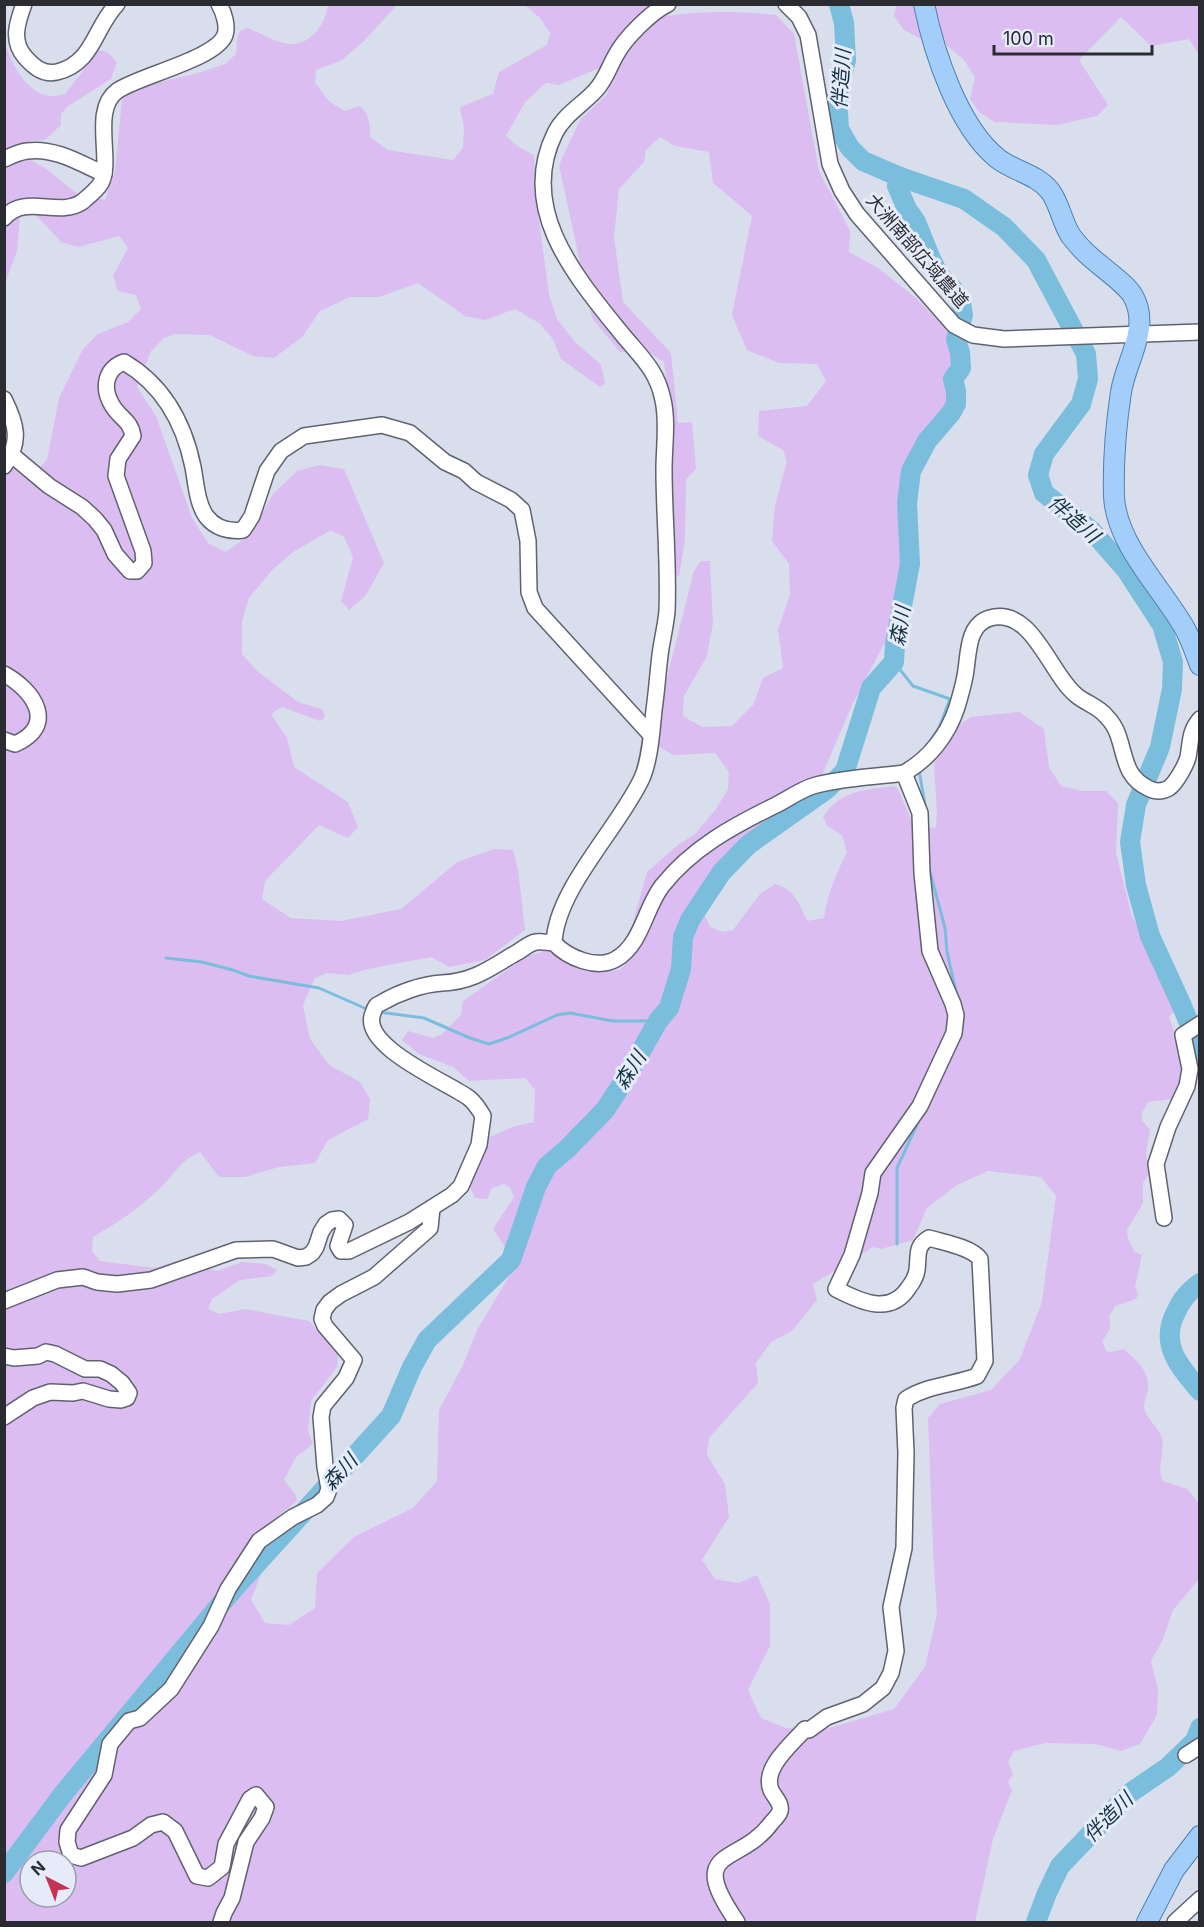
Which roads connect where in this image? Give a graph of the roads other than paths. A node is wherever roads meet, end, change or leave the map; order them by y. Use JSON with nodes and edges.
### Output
{"nodes":[{"id":1,"x":24,"y":4,"type":"edge"},
{"id":2,"x":117,"y":4,"type":"edge"},
{"id":3,"x":219,"y":4,"type":"edge"},
{"id":4,"x":668,"y":4,"type":"edge"},
{"id":5,"x":786,"y":4,"type":"edge"},
{"id":6,"x":924,"y":4,"type":"edge"},
{"id":7,"x":4,"y":159,"type":"edge"},
{"id":8,"x":104,"y":174,"type":"junction"},
{"id":9,"x":4,"y":218,"type":"edge"},
{"id":10,"x":1200,"y":332,"type":"edge"},
{"id":11,"x":1139,"y":334,"type":"junction"},
{"id":12,"x":4,"y":399,"type":"edge"},
{"id":13,"x":8,"y":461,"type":"edge"},
{"id":14,"x":1200,"y":665,"type":"edge"},
{"id":15,"x":4,"y":674,"type":"edge"},
{"id":16,"x":1200,"y":719,"type":"edge"},
{"id":17,"x":651,"y":735,"type":"junction"},
{"id":18,"x":4,"y":740,"type":"edge"},
{"id":19,"x":904,"y":773,"type":"junction"},
{"id":20,"x":554,"y":944,"type":"junction"},
{"id":21,"x":1200,"y":1024,"type":"edge"},
{"id":22,"x":432,"y":1208,"type":"junction"},
{"id":23,"x":1164,"y":1218,"type":"dead end"},
{"id":24,"x":4,"y":1301,"type":"edge"},
{"id":25,"x":4,"y":1356,"type":"edge"},
{"id":26,"x":4,"y":1417,"type":"edge"},
{"id":27,"x":1200,"y":1746,"type":"edge"},
{"id":28,"x":1186,"y":1755,"type":"dead end"},
{"id":29,"x":1200,"y":1836,"type":"edge"},
{"id":30,"x":1200,"y":1899,"type":"edge"},
{"id":31,"x":221,"y":1923,"type":"edge"},
{"id":32,"x":736,"y":1923,"type":"edge"},
{"id":33,"x":1147,"y":1923,"type":"edge"},
{"id":34,"x":1175,"y":1923,"type":"edge"}],
"edges":[{"from":1,"to":2,"type":"street"},
{"from":3,"to":8,"type":"street"},
{"from":4,"to":17,"type":"street"},
{"from":5,"to":11,"type":"street","name":"大洲南部広域農道"},
{"from":6,"to":11,"type":"main road"},
{"from":7,"to":8,"type":"street"},
{"from":8,"to":9,"type":"street"},
{"from":10,"to":11,"type":"street","name":"大洲南部広域農道"},
{"from":11,"to":14,"type":"main road"},
{"from":12,"to":13,"type":"street"},
{"from":13,"to":17,"type":"street"},
{"from":15,"to":18,"type":"street"},
{"from":16,"to":19,"type":"street"},
{"from":17,"to":20,"type":"street"},
{"from":19,"to":20,"type":"street"},
{"from":19,"to":32,"type":"street"},
{"from":20,"to":22,"type":"street"},
{"from":21,"to":23,"type":"street"},
{"from":22,"to":24,"type":"street"},
{"from":22,"to":31,"type":"street"},
{"from":25,"to":26,"type":"street"},
{"from":27,"to":28,"type":"street"},
{"from":29,"to":33,"type":"main road"},
{"from":30,"to":34,"type":"street"}]}
